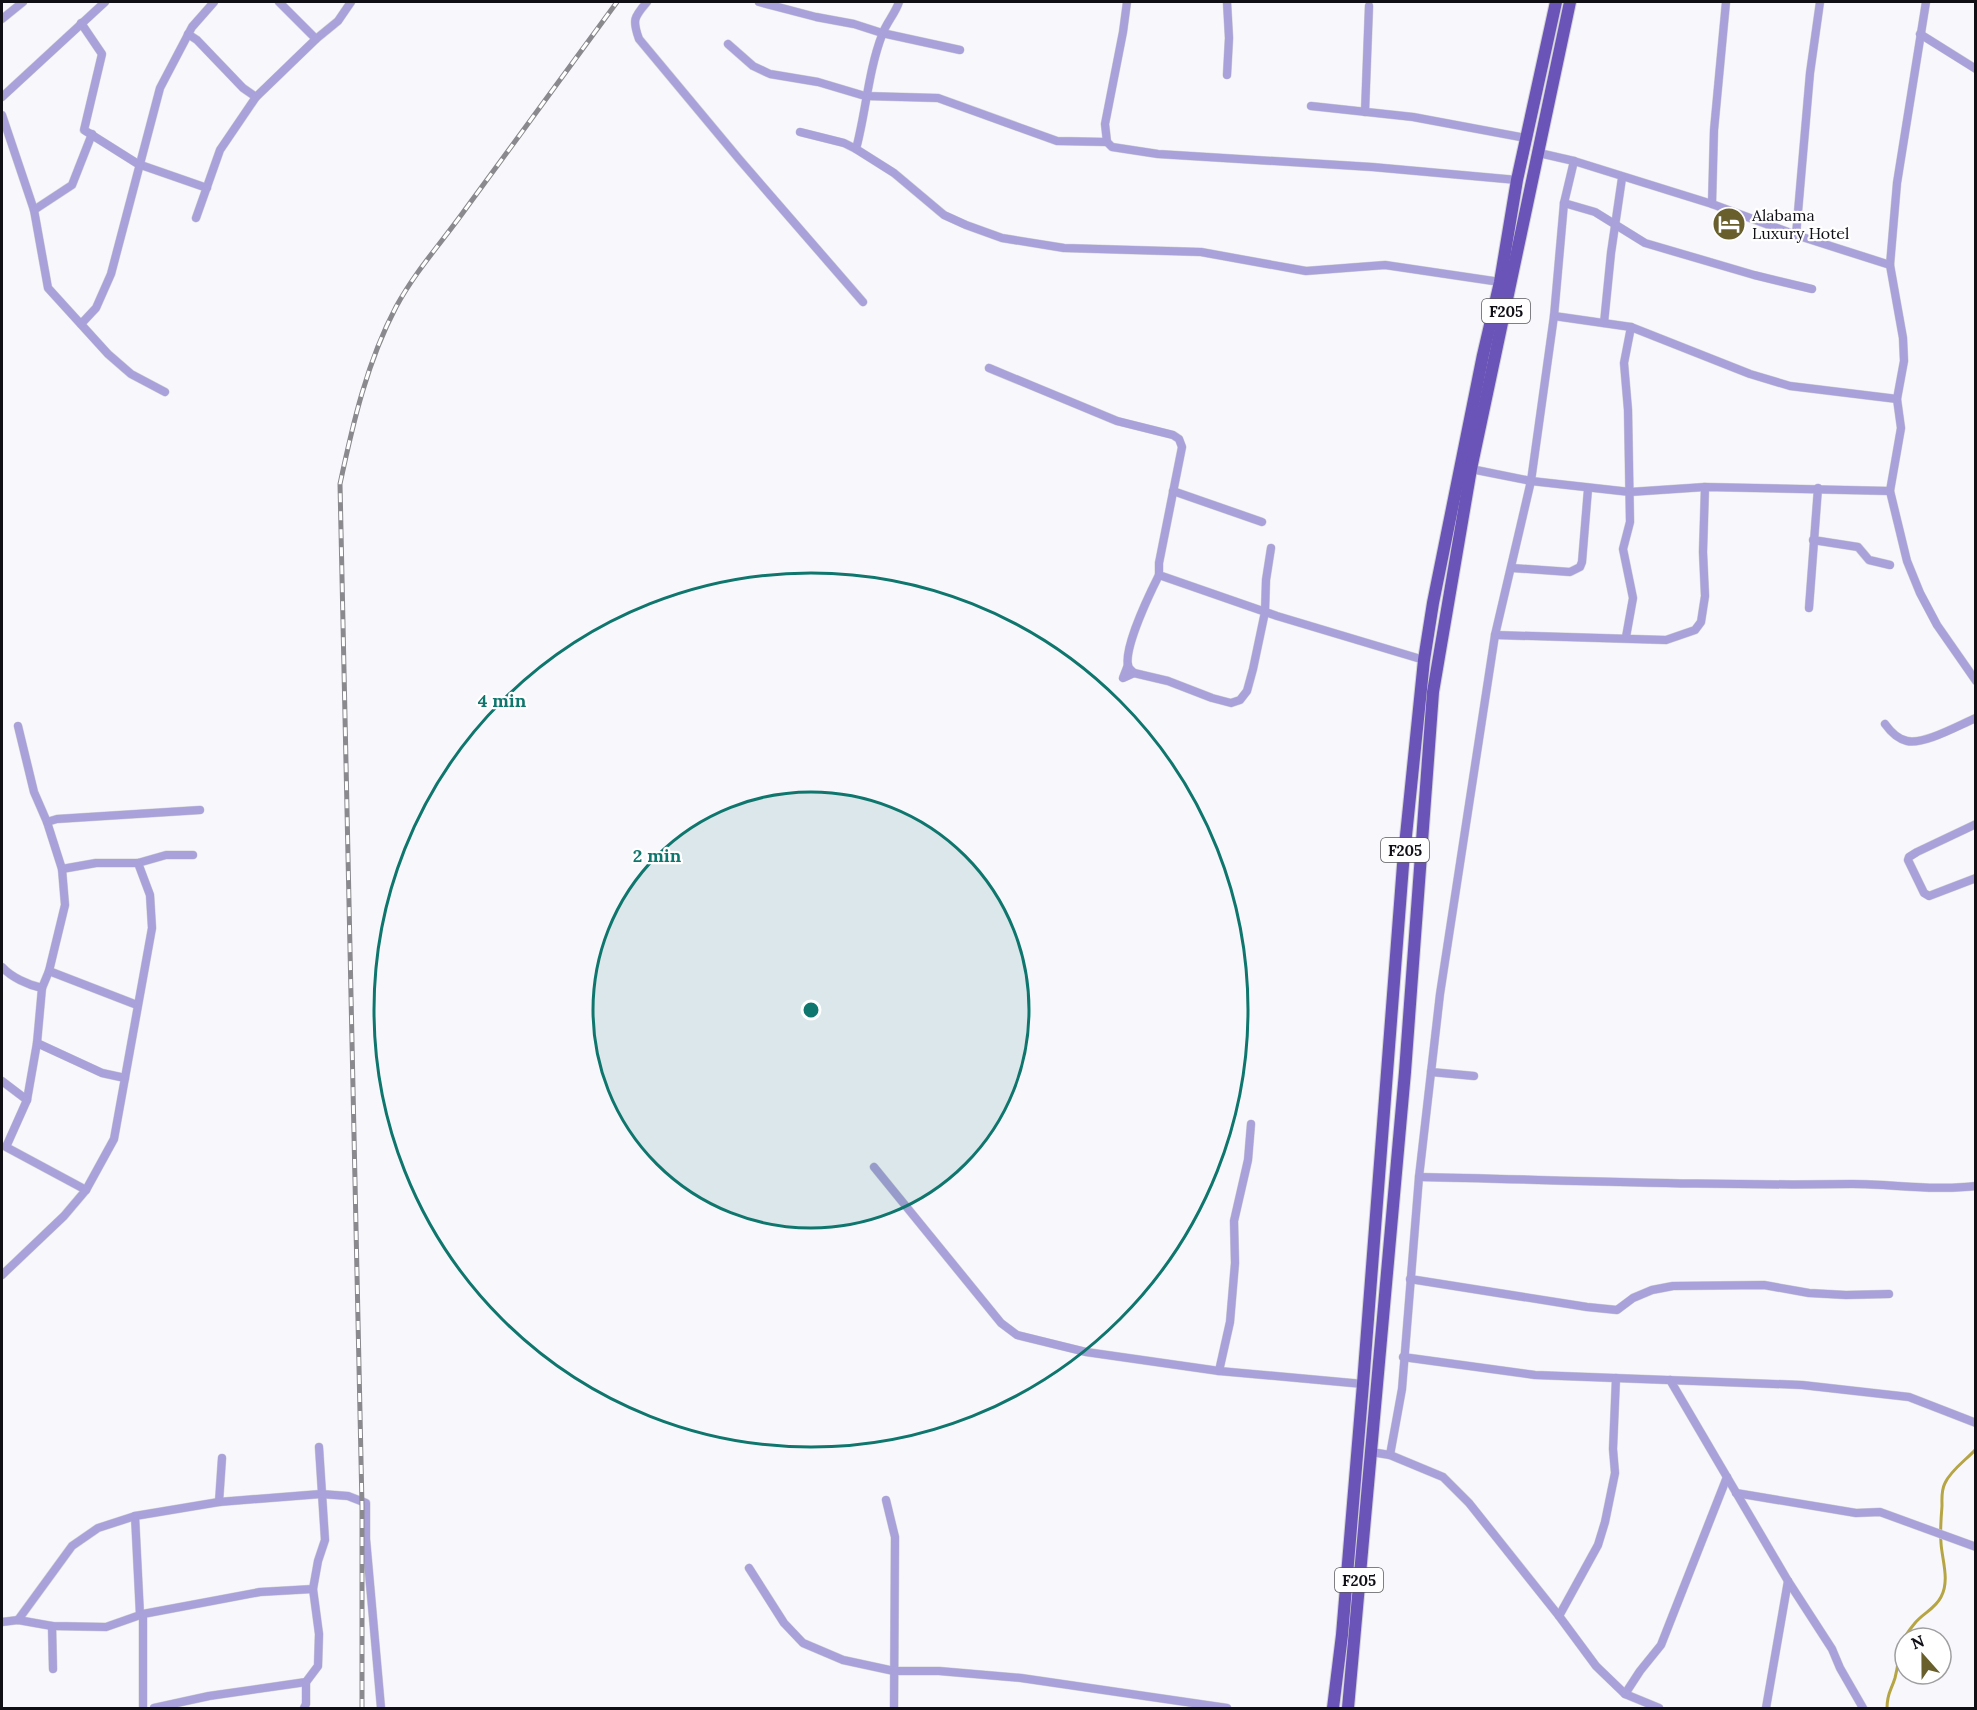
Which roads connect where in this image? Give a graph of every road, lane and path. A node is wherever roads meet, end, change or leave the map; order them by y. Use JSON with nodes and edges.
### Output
{"nodes":[{"id":1,"x":23,"y":2,"type":"edge"},
{"id":2,"x":105,"y":2,"type":"edge"},
{"id":3,"x":214,"y":2,"type":"edge"},
{"id":4,"x":279,"y":2,"type":"edge"},
{"id":5,"x":351,"y":2,"type":"edge"},
{"id":6,"x":646,"y":2,"type":"edge"},
{"id":7,"x":759,"y":2,"type":"edge"},
{"id":8,"x":899,"y":2,"type":"edge"},
{"id":9,"x":1127,"y":2,"type":"edge"},
{"id":10,"x":1227,"y":2,"type":"edge"},
{"id":11,"x":1556,"y":2,"type":"edge"},
{"id":12,"x":1570,"y":2,"type":"edge"},
{"id":13,"x":1726,"y":2,"type":"edge"},
{"id":14,"x":1820,"y":2,"type":"edge"},
{"id":15,"x":1926,"y":2,"type":"edge"},
{"id":16,"x":1369,"y":6,"type":"dead end"},
{"id":17,"x":2,"y":19,"type":"edge"},
{"id":18,"x":81,"y":23,"type":"junction"},
{"id":19,"x":882,"y":33,"type":"junction"},
{"id":20,"x":188,"y":34,"type":"junction"},
{"id":21,"x":1920,"y":34,"type":"junction"},
{"id":22,"x":316,"y":39,"type":"junction"},
{"id":23,"x":728,"y":44,"type":"dead end"},
{"id":24,"x":960,"y":50,"type":"dead end"},
{"id":25,"x":1976,"y":69,"type":"edge"},
{"id":26,"x":1227,"y":75,"type":"dead end"},
{"id":27,"x":865,"y":96,"type":"junction"},
{"id":28,"x":2,"y":97,"type":"edge"},
{"id":29,"x":256,"y":97,"type":"junction"},
{"id":30,"x":1311,"y":106,"type":"dead end"},
{"id":31,"x":1365,"y":112,"type":"junction"},
{"id":32,"x":2,"y":115,"type":"edge"},
{"id":33,"x":800,"y":132,"type":"dead end"},
{"id":34,"x":92,"y":134,"type":"junction"},
{"id":35,"x":1526,"y":138,"type":"junction"},
{"id":36,"x":1107,"y":142,"type":"junction"},
{"id":37,"x":856,"y":150,"type":"junction"},
{"id":38,"x":1539,"y":153,"type":"junction"},
{"id":39,"x":1574,"y":161,"type":"junction"},
{"id":40,"x":138,"y":164,"type":"junction"},
{"id":41,"x":1622,"y":178,"type":"dead end"},
{"id":42,"x":1517,"y":180,"type":"junction"},
{"id":43,"x":207,"y":188,"type":"junction"},
{"id":44,"x":1564,"y":203,"type":"junction"},
{"id":45,"x":1713,"y":204,"type":"junction"},
{"id":46,"x":34,"y":210,"type":"junction"},
{"id":47,"x":196,"y":218,"type":"dead end"},
{"id":48,"x":1616,"y":224,"type":"junction"},
{"id":49,"x":1796,"y":235,"type":"junction"},
{"id":50,"x":1890,"y":265,"type":"junction"},
{"id":51,"x":1500,"y":282,"type":"junction"},
{"id":52,"x":1812,"y":289,"type":"dead end"},
{"id":53,"x":863,"y":303,"type":"dead end"},
{"id":54,"x":1554,"y":316,"type":"junction"},
{"id":55,"x":1604,"y":323,"type":"junction"},
{"id":56,"x":81,"y":324,"type":"junction"},
{"id":57,"x":1631,"y":327,"type":"junction"},
{"id":58,"x":989,"y":368,"type":"dead end"},
{"id":59,"x":165,"y":392,"type":"dead end"},
{"id":60,"x":1897,"y":399,"type":"junction"},
{"id":61,"x":1471,"y":469,"type":"junction"},
{"id":62,"x":1531,"y":481,"type":"junction"},
{"id":63,"x":1705,"y":487,"type":"junction"},
{"id":64,"x":1818,"y":488,"type":"junction"},
{"id":65,"x":1588,"y":489,"type":"junction"},
{"id":66,"x":1173,"y":491,"type":"junction"},
{"id":67,"x":1890,"y":491,"type":"junction"},
{"id":68,"x":1630,"y":492,"type":"junction"},
{"id":69,"x":1262,"y":522,"type":"dead end"},
{"id":70,"x":1813,"y":540,"type":"junction"},
{"id":71,"x":1272,"y":548,"type":"dead end"},
{"id":72,"x":1890,"y":565,"type":"dead end"},
{"id":73,"x":1512,"y":568,"type":"junction"},
{"id":74,"x":1159,"y":575,"type":"junction"},
{"id":75,"x":1809,"y":608,"type":"dead end"},
{"id":76,"x":1265,"y":612,"type":"junction"},
{"id":77,"x":1495,"y":635,"type":"junction"},
{"id":78,"x":1626,"y":638,"type":"junction"},
{"id":79,"x":1424,"y":660,"type":"junction"},
{"id":80,"x":1976,"y":681,"type":"edge"},
{"id":81,"x":1976,"y":718,"type":"edge"},
{"id":82,"x":1885,"y":724,"type":"dead end"},
{"id":83,"x":18,"y":726,"type":"dead end"},
{"id":84,"x":200,"y":810,"type":"dead end"},
{"id":85,"x":47,"y":822,"type":"junction"},
{"id":86,"x":1976,"y":824,"type":"edge"},
{"id":87,"x":192,"y":855,"type":"dead end"},
{"id":88,"x":138,"y":863,"type":"junction"},
{"id":89,"x":1403,"y":865,"type":"junction"},
{"id":90,"x":1420,"y":868,"type":"junction"},
{"id":91,"x":62,"y":869,"type":"junction"},
{"id":92,"x":1976,"y":878,"type":"edge"},
{"id":93,"x":2,"y":967,"type":"edge"},
{"id":94,"x":49,"y":971,"type":"junction"},
{"id":95,"x":42,"y":988,"type":"junction"},
{"id":96,"x":137,"y":1005,"type":"junction"},
{"id":97,"x":37,"y":1043,"type":"junction"},
{"id":98,"x":1431,"y":1072,"type":"junction"},
{"id":99,"x":1474,"y":1076,"type":"dead end"},
{"id":100,"x":125,"y":1078,"type":"junction"},
{"id":101,"x":2,"y":1081,"type":"edge"},
{"id":102,"x":27,"y":1100,"type":"junction"},
{"id":103,"x":1251,"y":1124,"type":"dead end"},
{"id":104,"x":4,"y":1150,"type":"edge"},
{"id":105,"x":874,"y":1167,"type":"dead end"},
{"id":106,"x":1419,"y":1177,"type":"junction"},
{"id":107,"x":1976,"y":1185,"type":"edge"},
{"id":108,"x":86,"y":1190,"type":"junction"},
{"id":109,"x":2,"y":1275,"type":"edge"},
{"id":110,"x":1410,"y":1279,"type":"junction"},
{"id":111,"x":1888,"y":1294,"type":"dead end"},
{"id":112,"x":1403,"y":1357,"type":"junction"},
{"id":113,"x":1219,"y":1371,"type":"junction"},
{"id":114,"x":1616,"y":1378,"type":"junction"},
{"id":115,"x":1670,"y":1380,"type":"junction"},
{"id":116,"x":1363,"y":1384,"type":"junction"},
{"id":117,"x":1976,"y":1423,"type":"edge"},
{"id":118,"x":319,"y":1447,"type":"dead end"},
{"id":119,"x":1371,"y":1452,"type":"junction"},
{"id":120,"x":1390,"y":1455,"type":"junction"},
{"id":121,"x":222,"y":1458,"type":"dead end"},
{"id":122,"x":1727,"y":1477,"type":"junction"},
{"id":123,"x":1736,"y":1493,"type":"junction"},
{"id":124,"x":321,"y":1494,"type":"junction"},
{"id":125,"x":886,"y":1500,"type":"dead end"},
{"id":126,"x":219,"y":1502,"type":"junction"},
{"id":127,"x":135,"y":1516,"type":"junction"},
{"id":128,"x":1976,"y":1547,"type":"edge"},
{"id":129,"x":749,"y":1568,"type":"dead end"},
{"id":130,"x":1788,"y":1581,"type":"junction"},
{"id":131,"x":313,"y":1589,"type":"junction"},
{"id":132,"x":141,"y":1614,"type":"junction"},
{"id":133,"x":1559,"y":1616,"type":"junction"},
{"id":134,"x":18,"y":1620,"type":"junction"},
{"id":135,"x":2,"y":1622,"type":"edge"},
{"id":136,"x":52,"y":1626,"type":"junction"},
{"id":137,"x":52,"y":1669,"type":"dead end"},
{"id":138,"x":894,"y":1671,"type":"junction"},
{"id":139,"x":306,"y":1682,"type":"junction"},
{"id":140,"x":1625,"y":1694,"type":"junction"},
{"id":141,"x":143,"y":1708,"type":"edge"},
{"id":142,"x":155,"y":1708,"type":"edge"},
{"id":143,"x":304,"y":1708,"type":"edge"},
{"id":144,"x":381,"y":1708,"type":"edge"},
{"id":145,"x":894,"y":1708,"type":"edge"},
{"id":146,"x":1227,"y":1708,"type":"edge"},
{"id":147,"x":1333,"y":1708,"type":"edge"},
{"id":148,"x":1348,"y":1708,"type":"edge"},
{"id":149,"x":1659,"y":1708,"type":"edge"},
{"id":150,"x":1766,"y":1708,"type":"edge"},
{"id":151,"x":1863,"y":1708,"type":"edge"}],
"edges":[{"from":1,"to":17,"type":"street"},
{"from":2,"to":18,"type":"street"},
{"from":3,"to":20,"type":"street"},
{"from":4,"to":22,"type":"street"},
{"from":5,"to":22,"type":"street"},
{"from":6,"to":53,"type":"street"},
{"from":7,"to":19,"type":"street"},
{"from":8,"to":19,"type":"street"},
{"from":9,"to":36,"type":"street"},
{"from":10,"to":26,"type":"street"},
{"from":11,"to":35,"type":"main road","number":"F205"},
{"from":12,"to":38,"type":"main road","number":"F205"},
{"from":13,"to":45,"type":"street"},
{"from":14,"to":49,"type":"street"},
{"from":15,"to":21,"type":"street"},
{"from":16,"to":31,"type":"street"},
{"from":18,"to":28,"type":"street"},
{"from":18,"to":34,"type":"street"},
{"from":19,"to":24,"type":"street"},
{"from":19,"to":27,"type":"street"},
{"from":20,"to":29,"type":"street"},
{"from":20,"to":40,"type":"street"},
{"from":21,"to":25,"type":"street"},
{"from":21,"to":50,"type":"street"},
{"from":22,"to":29,"type":"street"},
{"from":23,"to":27,"type":"street"},
{"from":27,"to":36,"type":"street"},
{"from":27,"to":37,"type":"street"},
{"from":29,"to":43,"type":"street"},
{"from":30,"to":31,"type":"street"},
{"from":31,"to":35,"type":"street"},
{"from":32,"to":46,"type":"street"},
{"from":33,"to":37,"type":"street"},
{"from":34,"to":40,"type":"street"},
{"from":34,"to":46,"type":"street"},
{"from":35,"to":42,"type":"main road","number":"F205"},
{"from":36,"to":42,"type":"street"},
{"from":37,"to":51,"type":"street"},
{"from":38,"to":39,"type":"street"},
{"from":38,"to":61,"type":"main road","number":"F205"},
{"from":39,"to":44,"type":"street"},
{"from":39,"to":45,"type":"street"},
{"from":40,"to":43,"type":"street"},
{"from":40,"to":56,"type":"street"},
{"from":41,"to":48,"type":"street"},
{"from":42,"to":51,"type":"main road","number":"F205"},
{"from":43,"to":47,"type":"street"},
{"from":44,"to":48,"type":"street"},
{"from":44,"to":54,"type":"street"},
{"from":45,"to":49,"type":"street"},
{"from":46,"to":56,"type":"street"},
{"from":48,"to":52,"type":"street"},
{"from":48,"to":55,"type":"street"},
{"from":49,"to":50,"type":"street"},
{"from":50,"to":60,"type":"street"},
{"from":51,"to":79,"type":"main road","number":"F205"},
{"from":54,"to":55,"type":"street"},
{"from":54,"to":62,"type":"street"},
{"from":55,"to":57,"type":"street"},
{"from":56,"to":59,"type":"street"},
{"from":57,"to":60,"type":"street"},
{"from":57,"to":68,"type":"street"},
{"from":58,"to":66,"type":"street"},
{"from":60,"to":67,"type":"street"},
{"from":61,"to":62,"type":"street"},
{"from":61,"to":90,"type":"main road","number":"F205"},
{"from":62,"to":65,"type":"street"},
{"from":62,"to":73,"type":"street"},
{"from":63,"to":64,"type":"street"},
{"from":63,"to":68,"type":"street"},
{"from":63,"to":78,"type":"street"},
{"from":64,"to":67,"type":"street"},
{"from":64,"to":70,"type":"street"},
{"from":65,"to":68,"type":"street"},
{"from":65,"to":73,"type":"street"},
{"from":66,"to":69,"type":"street"},
{"from":66,"to":74,"type":"street"},
{"from":67,"to":80,"type":"street"},
{"from":68,"to":78,"type":"street"},
{"from":70,"to":72,"type":"street"},
{"from":70,"to":75,"type":"street"},
{"from":71,"to":76,"type":"street"},
{"from":73,"to":77,"type":"street"},
{"from":74,"to":76,"type":"street"},
{"from":74,"to":76,"type":"street"},
{"from":76,"to":79,"type":"street"},
{"from":77,"to":78,"type":"street"},
{"from":77,"to":98,"type":"street"},
{"from":79,"to":89,"type":"main road","number":"F205"},
{"from":81,"to":82,"type":"street"},
{"from":83,"to":85,"type":"street"},
{"from":84,"to":85,"type":"street"},
{"from":85,"to":91,"type":"street"},
{"from":86,"to":92,"type":"street"},
{"from":87,"to":88,"type":"street"},
{"from":88,"to":91,"type":"street"},
{"from":88,"to":96,"type":"street"},
{"from":89,"to":90,"type":"main road"},
{"from":89,"to":116,"type":"main road","number":"F205"},
{"from":90,"to":119,"type":"main road","number":"F205"},
{"from":91,"to":94,"type":"street"},
{"from":93,"to":95,"type":"street"},
{"from":94,"to":95,"type":"street"},
{"from":94,"to":96,"type":"street"},
{"from":95,"to":97,"type":"street"},
{"from":96,"to":100,"type":"street"},
{"from":97,"to":100,"type":"street"},
{"from":97,"to":102,"type":"street"},
{"from":98,"to":99,"type":"street"},
{"from":98,"to":106,"type":"street"},
{"from":100,"to":108,"type":"street"},
{"from":101,"to":102,"type":"street"},
{"from":102,"to":104,"type":"street"},
{"from":103,"to":113,"type":"street"},
{"from":104,"to":108,"type":"street"},
{"from":105,"to":113,"type":"street"},
{"from":106,"to":107,"type":"street"},
{"from":106,"to":110,"type":"street"},
{"from":108,"to":109,"type":"street"},
{"from":110,"to":111,"type":"street"},
{"from":110,"to":112,"type":"street"},
{"from":112,"to":114,"type":"street"},
{"from":112,"to":120,"type":"street"},
{"from":113,"to":116,"type":"street"},
{"from":114,"to":115,"type":"street"},
{"from":114,"to":133,"type":"street"},
{"from":115,"to":117,"type":"street"},
{"from":115,"to":122,"type":"street"},
{"from":116,"to":147,"type":"main road","number":"F205"},
{"from":118,"to":124,"type":"street"},
{"from":119,"to":120,"type":"street"},
{"from":119,"to":148,"type":"main road","number":"F205"},
{"from":120,"to":133,"type":"street"},
{"from":121,"to":126,"type":"street"},
{"from":122,"to":123,"type":"street"},
{"from":122,"to":140,"type":"street"},
{"from":123,"to":128,"type":"street"},
{"from":123,"to":130,"type":"street"},
{"from":124,"to":126,"type":"street"},
{"from":124,"to":131,"type":"street"},
{"from":124,"to":144,"type":"street"},
{"from":125,"to":138,"type":"street"},
{"from":126,"to":127,"type":"street"},
{"from":127,"to":132,"type":"street"},
{"from":127,"to":134,"type":"street"},
{"from":129,"to":138,"type":"street"},
{"from":130,"to":150,"type":"street"},
{"from":130,"to":151,"type":"street"},
{"from":131,"to":132,"type":"street"},
{"from":131,"to":139,"type":"street"},
{"from":132,"to":136,"type":"street"},
{"from":132,"to":141,"type":"street"},
{"from":133,"to":140,"type":"street"},
{"from":134,"to":135,"type":"street"},
{"from":134,"to":136,"type":"street"},
{"from":136,"to":137,"type":"street"},
{"from":138,"to":145,"type":"street"},
{"from":138,"to":146,"type":"street"},
{"from":139,"to":142,"type":"street"},
{"from":139,"to":143,"type":"street"},
{"from":140,"to":149,"type":"street"}]}
